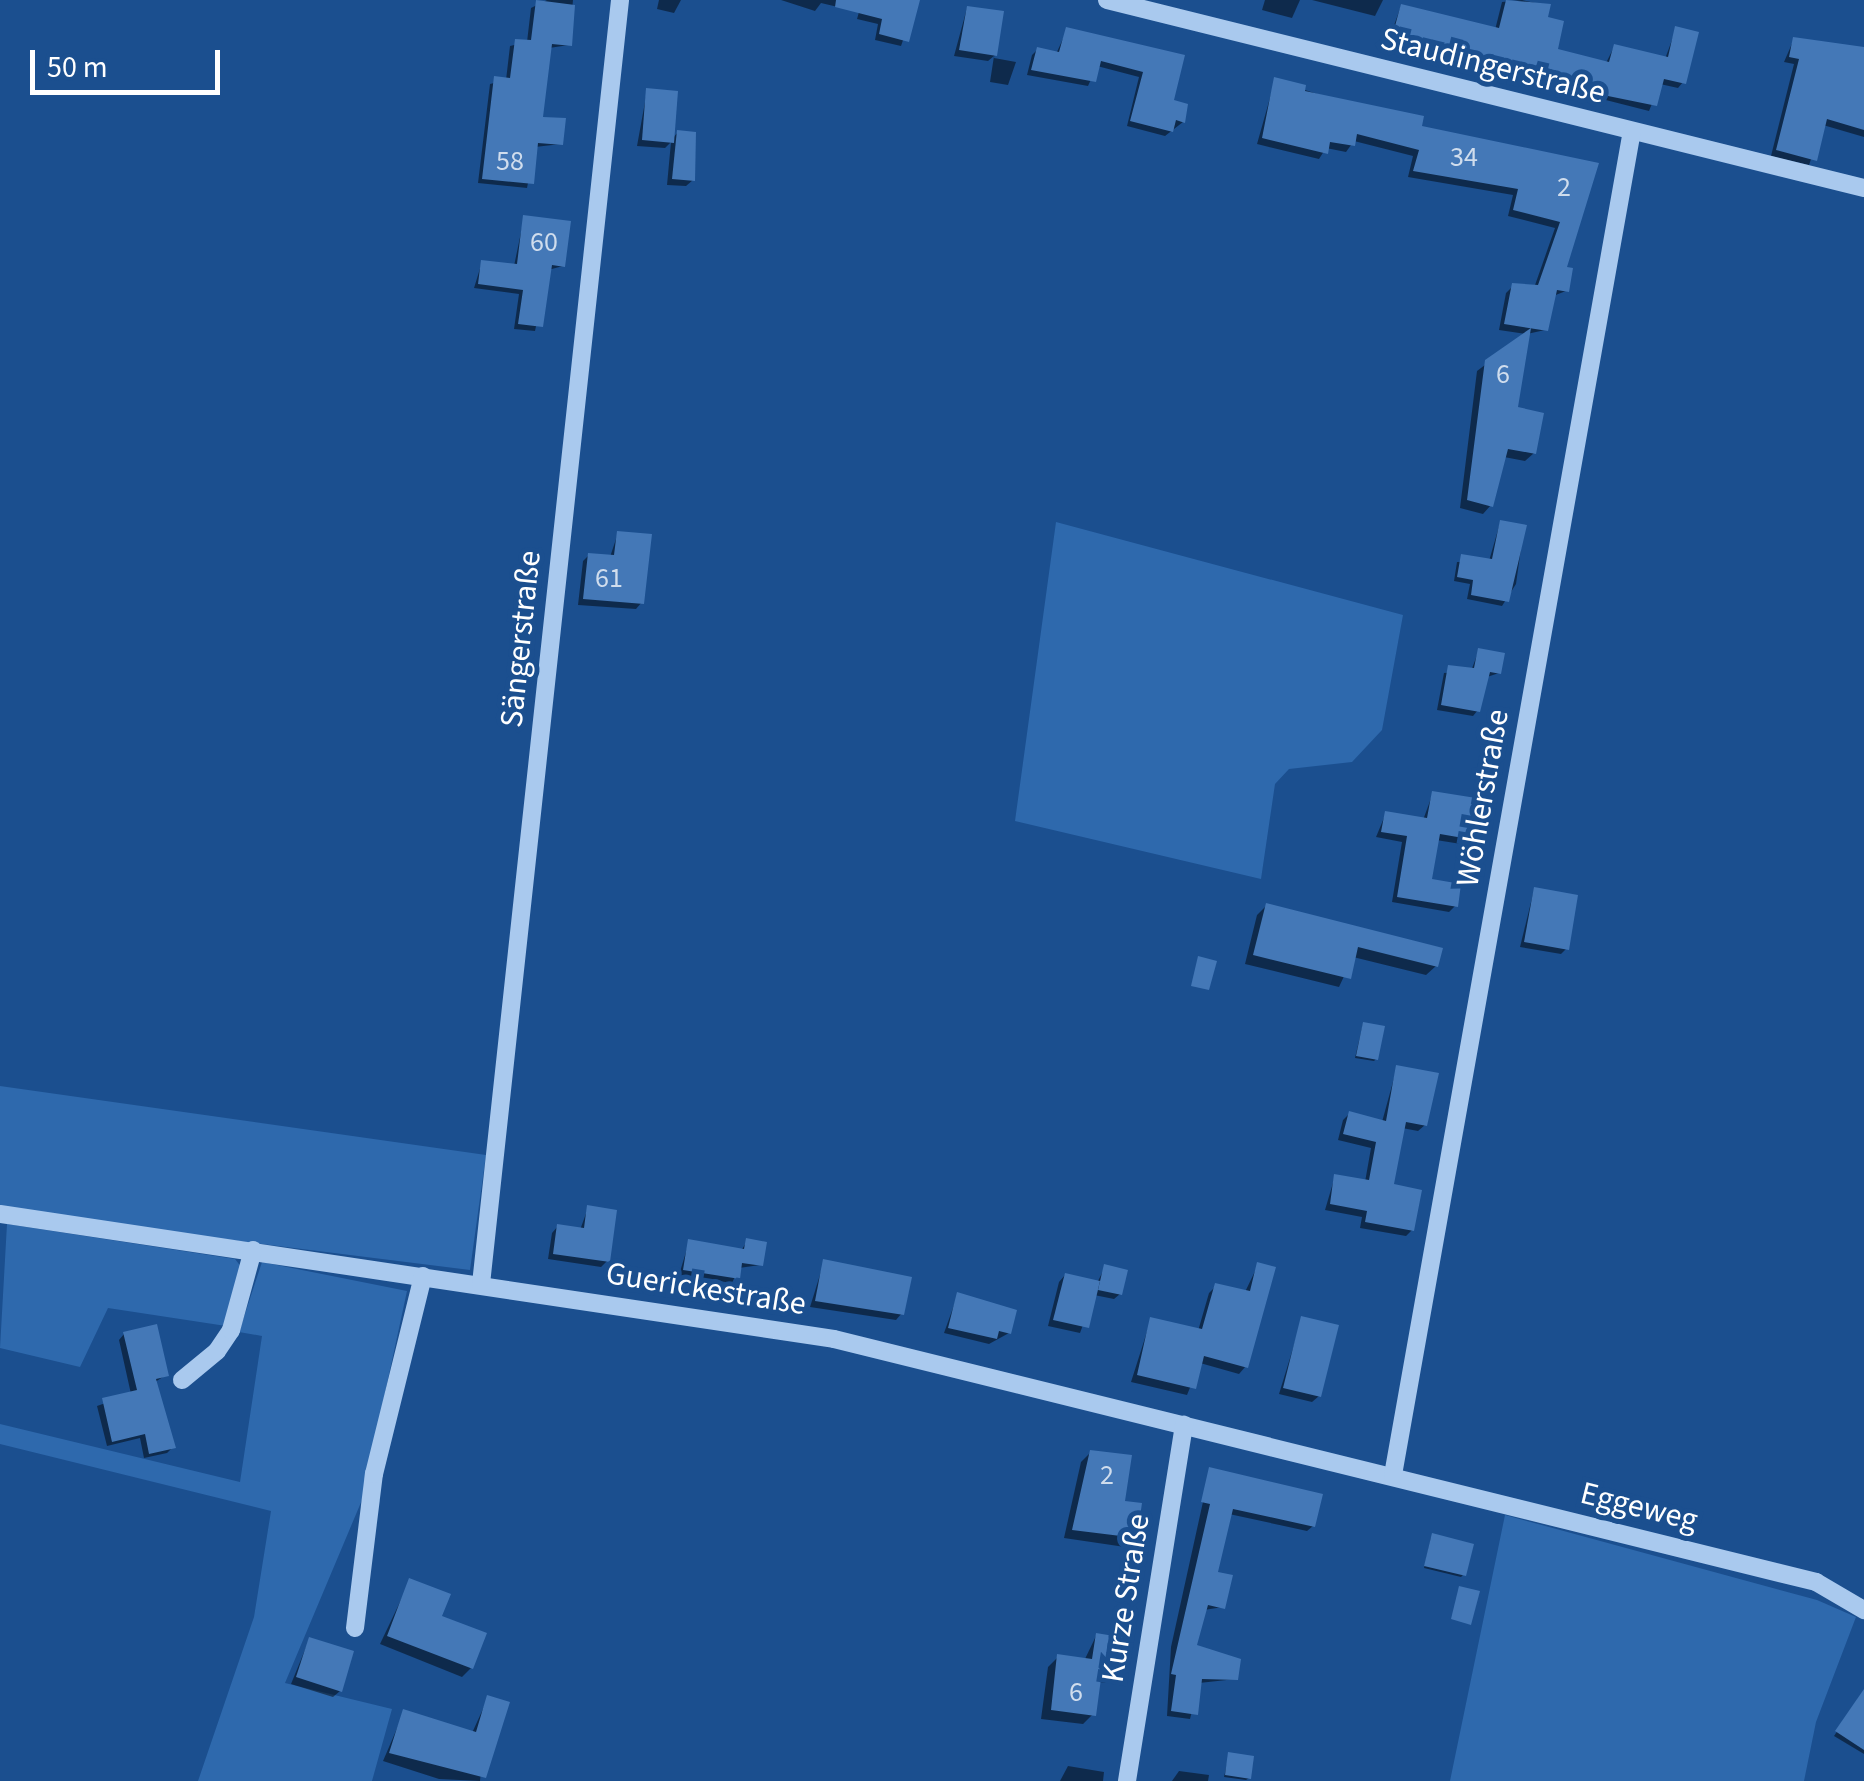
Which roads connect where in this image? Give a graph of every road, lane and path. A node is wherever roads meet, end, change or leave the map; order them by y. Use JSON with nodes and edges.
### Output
{"nodes":[{"id":1,"x":620,"y":0,"type":"edge"},
{"id":2,"x":1107,"y":0,"type":"edge"},
{"id":3,"x":1632,"y":131,"type":"junction"},
{"id":4,"x":1864,"y":188,"type":"edge"},
{"id":5,"x":0,"y":1214,"type":"edge"},
{"id":6,"x":253,"y":1250,"type":"junction"},
{"id":7,"x":424,"y":1276,"type":"junction"},
{"id":8,"x":481,"y":1284,"type":"junction"},
{"id":9,"x":182,"y":1380,"type":"dead end"},
{"id":10,"x":1184,"y":1425,"type":"junction"},
{"id":11,"x":1393,"y":1475,"type":"junction"},
{"id":12,"x":1864,"y":1610,"type":"edge"},
{"id":13,"x":355,"y":1628,"type":"dead end"},
{"id":14,"x":1127,"y":1781,"type":"edge"}],
"edges":[{"from":1,"to":8,"type":"street","name":"Sängerstraße"},
{"from":2,"to":3,"type":"street","name":"Staudingerstraße"},
{"from":3,"to":4,"type":"street","name":"Staudingerstraße"},
{"from":3,"to":11,"type":"street","name":"Wöhlerstraße"},
{"from":5,"to":6,"type":"street","name":"Guerickestraße"},
{"from":6,"to":7,"type":"street","name":"Guerickestraße"},
{"from":6,"to":9,"type":"street"},
{"from":7,"to":8,"type":"street","name":"Guerickestraße"},
{"from":7,"to":13,"type":"street"},
{"from":8,"to":10,"type":"street","name":"Guerickestraße"},
{"from":10,"to":11,"type":"street","name":"Guerickestraße"},
{"from":10,"to":14,"type":"street","name":"Kurze Straße"},
{"from":11,"to":12,"type":"street","name":"Eggeweg"}]}
